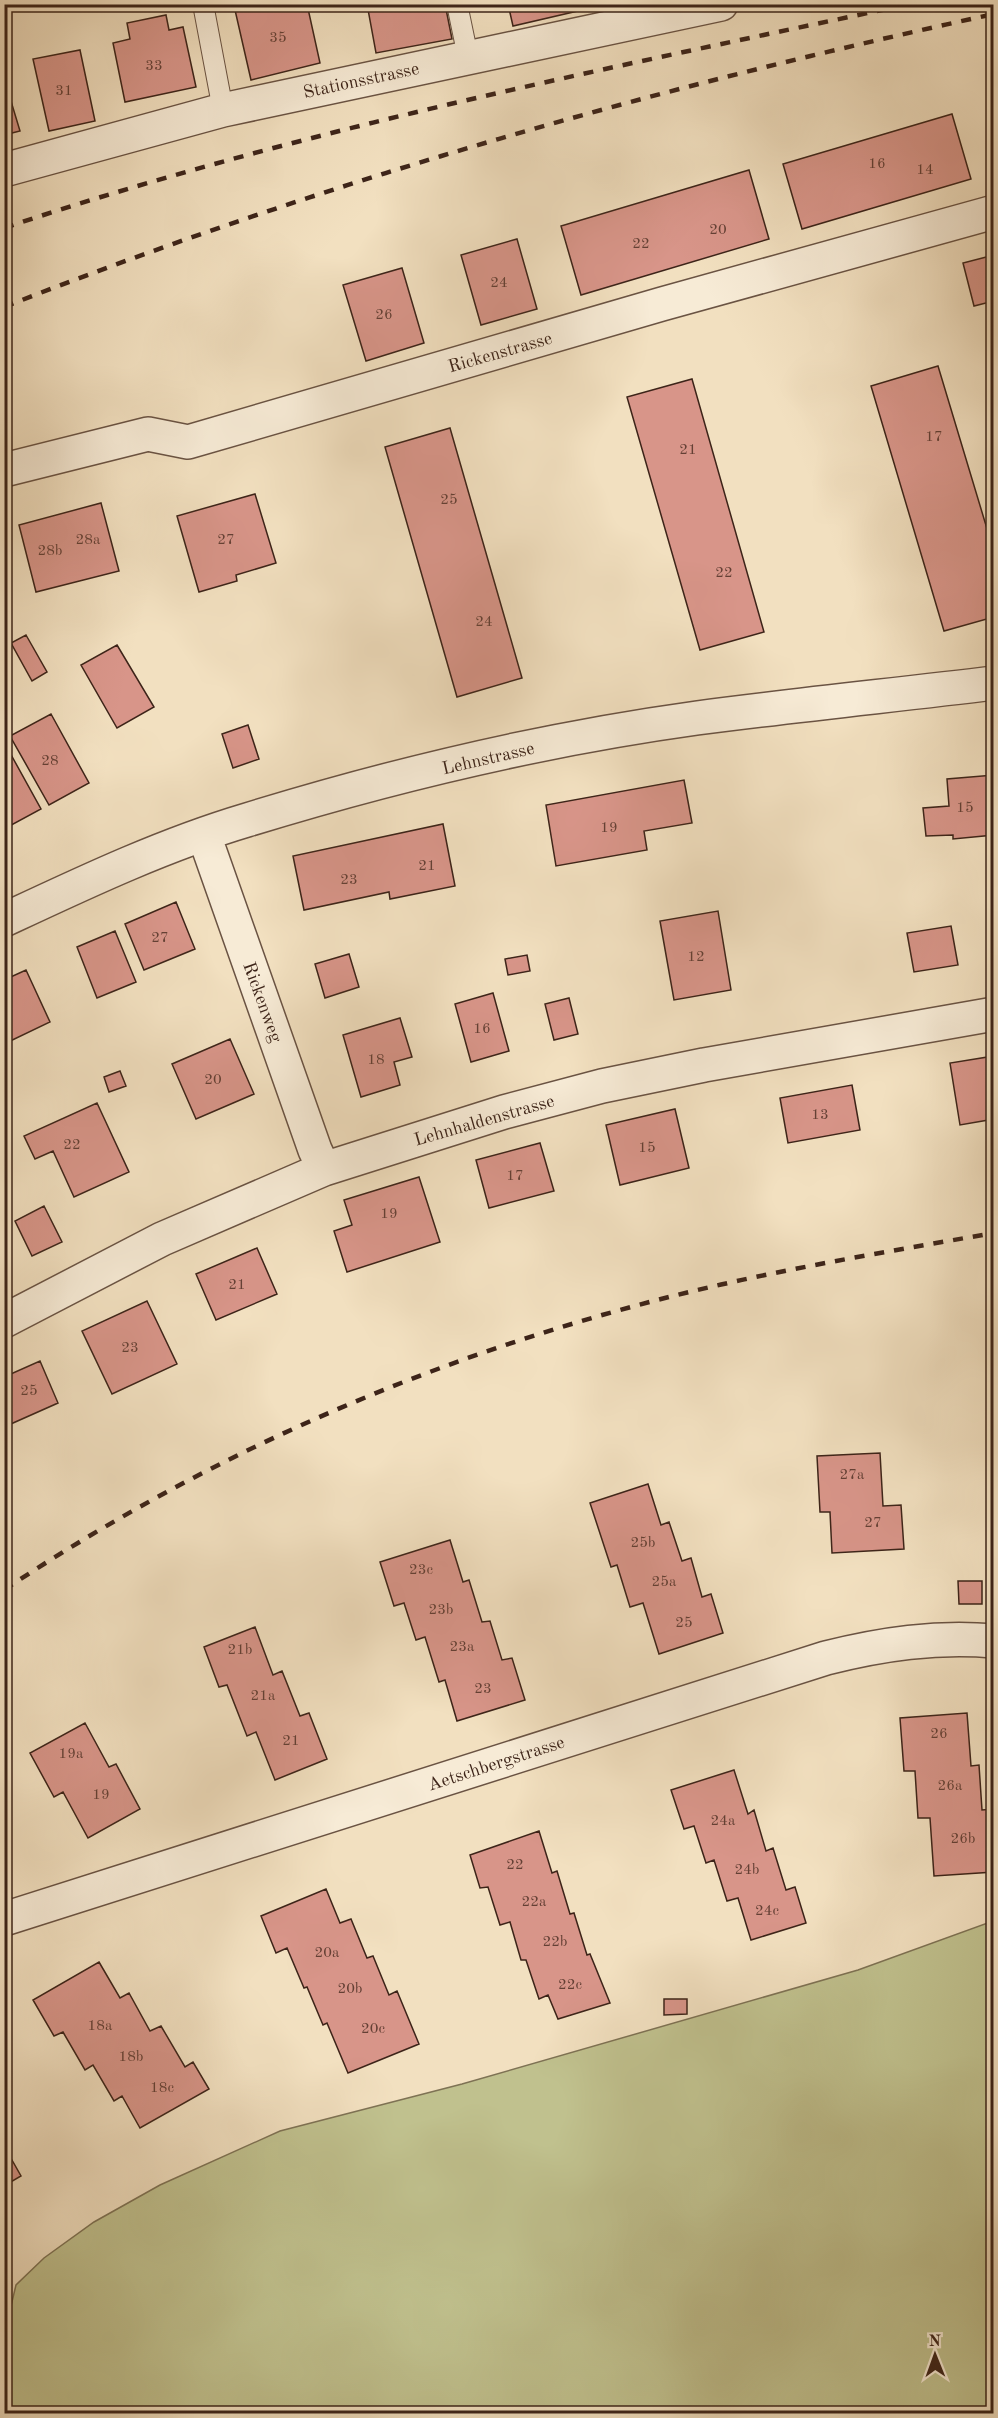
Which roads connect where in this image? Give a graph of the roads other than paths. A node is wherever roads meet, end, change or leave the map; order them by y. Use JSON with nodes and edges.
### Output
{"nodes":[{"id":1,"x":203,"y":4,"type":"edge"},
{"id":2,"x":457,"y":4,"type":"edge"},
{"id":3,"x":721,"y":4,"type":"edge"},
{"id":4,"x":644,"y":12,"type":"edge"},
{"id":5,"x":468,"y":57,"type":"junction"},
{"id":6,"x":223,"y":110,"type":"junction"},
{"id":7,"x":4,"y":170,"type":"edge"},
{"id":8,"x":993,"y":212,"type":"edge"},
{"id":9,"x":4,"y":470,"type":"edge"},
{"id":10,"x":993,"y":683,"type":"edge"},
{"id":11,"x":204,"y":835,"type":"junction"},
{"id":12,"x":4,"y":920,"type":"edge"},
{"id":13,"x":993,"y":1014,"type":"edge"},
{"id":14,"x":324,"y":1168,"type":"junction"},
{"id":15,"x":4,"y":1321,"type":"edge"},
{"id":16,"x":993,"y":1641,"type":"edge"},
{"id":17,"x":4,"y":1919,"type":"edge"}],
"edges":[{"from":1,"to":6,"type":"lane"},
{"from":2,"to":5,"type":"lane"},
{"from":3,"to":4,"type":"street","name":"Stationsstrasse"},
{"from":4,"to":5,"type":"street","name":"Stationsstrasse"},
{"from":5,"to":6,"type":"street","name":"Stationsstrasse"},
{"from":6,"to":7,"type":"street","name":"Stationsstrasse"},
{"from":8,"to":9,"type":"street","name":"Rickenstrasse"},
{"from":10,"to":11,"type":"street","name":"Lehnstrasse"},
{"from":11,"to":12,"type":"street","name":"Lehnstrasse"},
{"from":11,"to":14,"type":"street","name":"Rickenweg"},
{"from":13,"to":14,"type":"street","name":"Lehnhaldenstrasse"},
{"from":14,"to":15,"type":"street","name":"Lehnhaldenstrasse"},
{"from":16,"to":17,"type":"street","name":"Aetschbergstrasse"}]}
